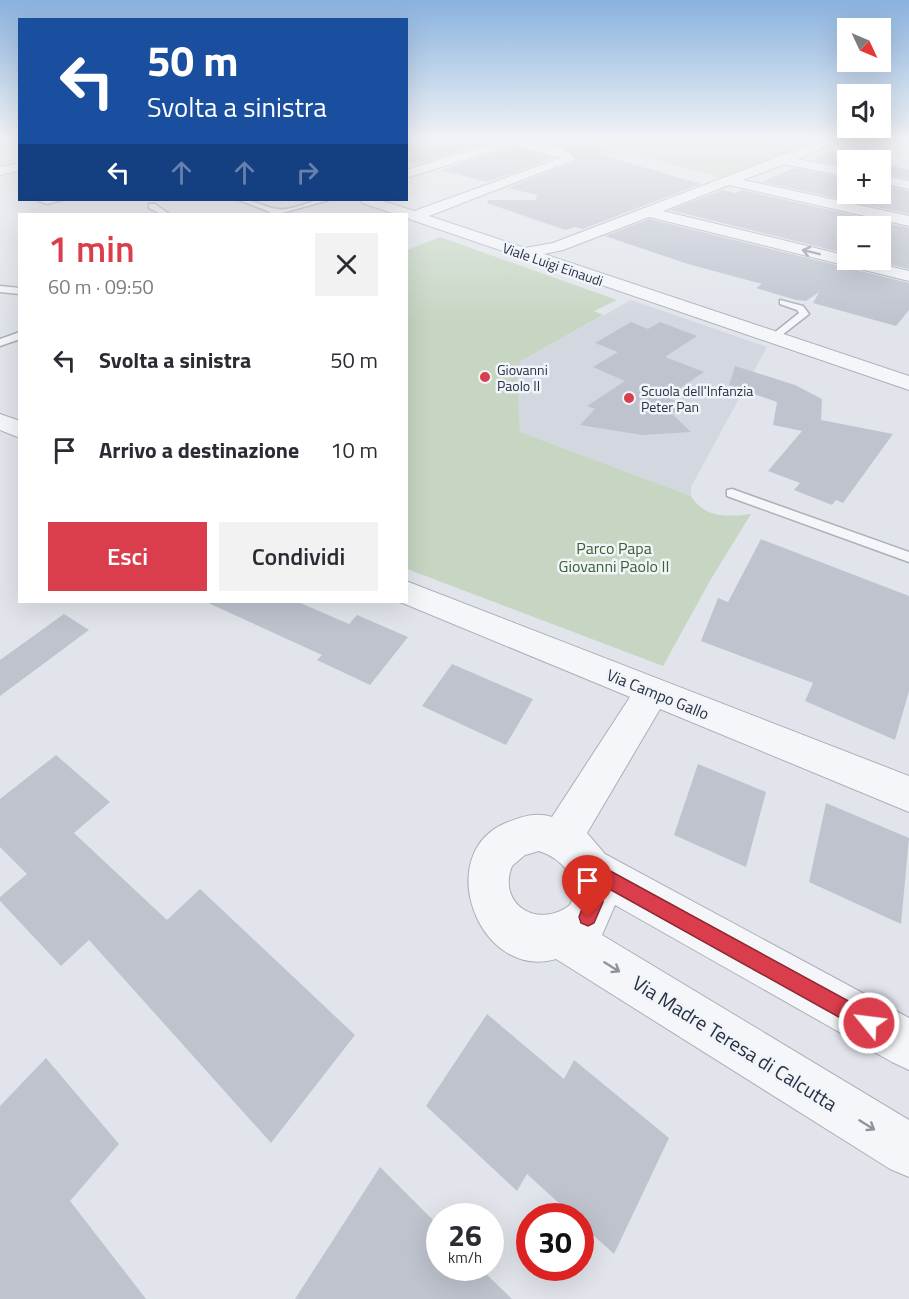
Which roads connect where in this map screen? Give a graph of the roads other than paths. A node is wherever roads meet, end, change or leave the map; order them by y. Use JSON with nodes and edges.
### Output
{"nodes":[{"id":1,"x":245,"y":201,"type":"edge"},
{"id":2,"x":321,"y":201,"type":"edge"},
{"id":3,"x":370,"y":201,"type":"edge"},
{"id":4,"x":456,"y":201,"type":"edge"},
{"id":5,"x":678,"y":201,"type":"edge"},
{"id":6,"x":817,"y":201,"type":"edge"},
{"id":7,"x":152,"y":206,"type":"dead end"},
{"id":8,"x":648,"y":212,"type":"junction"},
{"id":9,"x":163,"y":213,"type":"edge"},
{"id":10,"x":274,"y":213,"type":"edge"},
{"id":11,"x":405,"y":213,"type":"edge"},
{"id":12,"x":408,"y":214,"type":"edge"},
{"id":13,"x":414,"y":216,"type":"junction"},
{"id":14,"x":909,"y":221,"type":"edge"},
{"id":15,"x":558,"y":247,"type":"junction"},
{"id":16,"x":522,"y":253,"type":"junction"},
{"id":17,"x":543,"y":260,"type":"junction"},
{"id":18,"x":909,"y":276,"type":"edge"},
{"id":19,"x":0,"y":289,"type":"edge"},
{"id":20,"x":18,"y":291,"type":"edge"},
{"id":21,"x":783,"y":302,"type":"dead end"},
{"id":22,"x":18,"y":336,"type":"edge"},
{"id":23,"x":774,"y":338,"type":"junction"},
{"id":24,"x":0,"y":343,"type":"edge"},
{"id":25,"x":909,"y":383,"type":"edge"},
{"id":26,"x":0,"y":421,"type":"edge"},
{"id":27,"x":18,"y":429,"type":"edge"},
{"id":28,"x":732,"y":493,"type":"dead end"},
{"id":29,"x":909,"y":557,"type":"edge"},
{"id":30,"x":408,"y":593,"type":"edge"},
{"id":31,"x":652,"y":691,"type":"junction"},
{"id":32,"x":909,"y":794,"type":"edge"},
{"id":33,"x":562,"y":838,"type":"junction"},
{"id":34,"x":592,"y":870,"type":"junction"},
{"id":35,"x":562,"y":937,"type":"junction"},
{"id":36,"x":909,"y":1045,"type":"edge"},
{"id":37,"x":909,"y":1150,"type":"edge"}],
"edges":[{"from":1,"to":10,"type":"lane"},
{"from":2,"to":10,"type":"lane"},
{"from":3,"to":11,"type":"street","name":"Viale Luigi Einaudi"},
{"from":4,"to":13,"type":"street"},
{"from":5,"to":8,"type":"street"},
{"from":6,"to":14,"type":"street"},
{"from":7,"to":9,"type":"lane"},
{"from":8,"to":15,"type":"street"},
{"from":18,"to":8,"type":"street","one_way":true},
{"from":12,"to":13,"type":"street","name":"Viale Luigi Einaudi"},
{"from":13,"to":16,"type":"street","name":"Viale Luigi Einaudi"},
{"from":15,"to":16,"type":"street"},
{"from":15,"to":17,"type":"street"},
{"from":16,"to":17,"type":"street","name":"Viale Luigi Einaudi"},
{"from":17,"to":23,"type":"street","name":"Viale Luigi Einaudi"},
{"from":19,"to":20,"type":"lane"},
{"from":21,"to":23,"type":"lane"},
{"from":22,"to":24,"type":"lane"},
{"from":23,"to":25,"type":"street","name":"Viale Luigi Einaudi"},
{"from":26,"to":27,"type":"street"},
{"from":28,"to":29,"type":"lane"},
{"from":30,"to":31,"type":"street","name":"Via Campo Gallo"},
{"from":31,"to":32,"type":"street","name":"Via Campo Gallo"},
{"from":31,"to":33,"type":"street"},
{"from":33,"to":34,"type":"street"},
{"from":33,"to":35,"type":"street"},
{"from":34,"to":35,"type":"street"},
{"from":34,"to":36,"type":"street"},
{"from":35,"to":37,"type":"street","name":"Via Madre Teresa di Calcutta","one_way":true}]}
